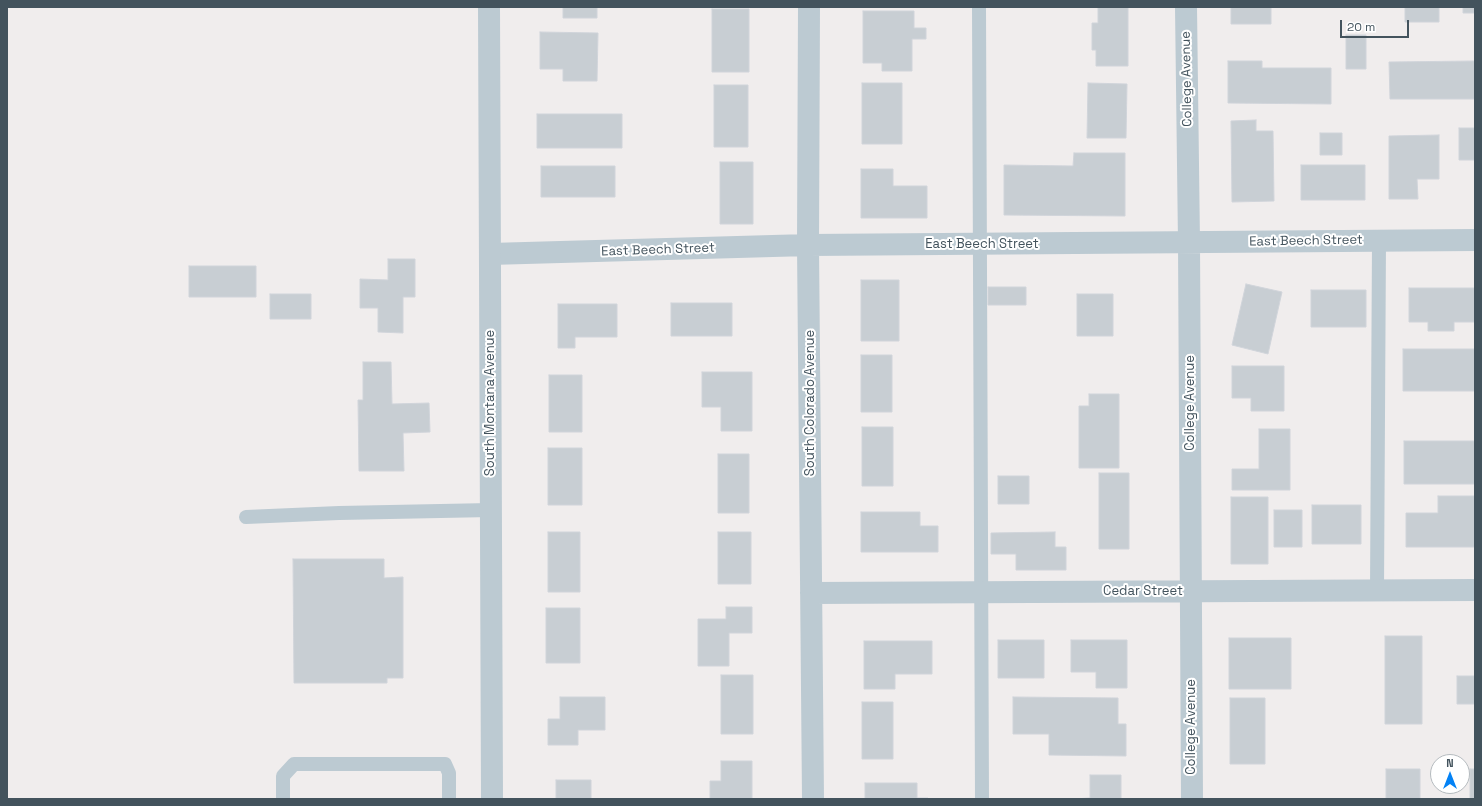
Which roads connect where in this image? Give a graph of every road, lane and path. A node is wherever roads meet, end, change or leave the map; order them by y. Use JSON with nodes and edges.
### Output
{"nodes":[{"id":1,"x":489,"y":7,"type":"edge"},
{"id":2,"x":809,"y":7,"type":"edge"},
{"id":3,"x":979,"y":7,"type":"edge"},
{"id":4,"x":1186,"y":7,"type":"edge"},
{"id":5,"x":1475,"y":240,"type":"edge"},
{"id":6,"x":1379,"y":241,"type":"junction"},
{"id":7,"x":1189,"y":243,"type":"junction"},
{"id":8,"x":980,"y":244,"type":"junction"},
{"id":9,"x":808,"y":245,"type":"junction"},
{"id":10,"x":490,"y":254,"type":"junction"},
{"id":11,"x":491,"y":510,"type":"junction"},
{"id":12,"x":246,"y":517,"type":"dead end"},
{"id":13,"x":1377,"y":590,"type":"junction"},
{"id":14,"x":1475,"y":590,"type":"edge"},
{"id":15,"x":1191,"y":591,"type":"junction"},
{"id":16,"x":981,"y":592,"type":"junction"},
{"id":17,"x":811,"y":593,"type":"junction"},
{"id":18,"x":283,"y":799,"type":"edge"},
{"id":19,"x":449,"y":799,"type":"edge"},
{"id":20,"x":492,"y":799,"type":"edge"},
{"id":21,"x":813,"y":799,"type":"edge"},
{"id":22,"x":982,"y":799,"type":"edge"},
{"id":23,"x":1192,"y":799,"type":"edge"}],
"edges":[{"from":1,"to":10,"type":"street","name":"South Montana Avenue"},
{"from":2,"to":9,"type":"street","name":"South Colorado Avenue"},
{"from":3,"to":8,"type":"lane"},
{"from":4,"to":7,"type":"street","name":"College Avenue"},
{"from":5,"to":6,"type":"street","name":"East Beech Street"},
{"from":6,"to":7,"type":"street","name":"East Beech Street"},
{"from":6,"to":13,"type":"lane"},
{"from":7,"to":8,"type":"street","name":"East Beech Street"},
{"from":7,"to":15,"type":"street","name":"College Avenue"},
{"from":8,"to":9,"type":"street","name":"East Beech Street"},
{"from":8,"to":16,"type":"lane"},
{"from":9,"to":10,"type":"street","name":"East Beech Street"},
{"from":9,"to":17,"type":"street","name":"South Colorado Avenue"},
{"from":10,"to":11,"type":"street","name":"South Montana Avenue"},
{"from":11,"to":12,"type":"lane"},
{"from":11,"to":20,"type":"street","name":"South Montana Avenue"},
{"from":13,"to":14,"type":"street","name":"Cedar Street"},
{"from":13,"to":15,"type":"street","name":"Cedar Street"},
{"from":15,"to":16,"type":"street","name":"Cedar Street"},
{"from":15,"to":23,"type":"street","name":"College Avenue"},
{"from":16,"to":17,"type":"street","name":"Cedar Street"},
{"from":16,"to":22,"type":"lane"},
{"from":17,"to":21,"type":"street","name":"South Colorado Avenue"},
{"from":18,"to":19,"type":"lane"}]}
